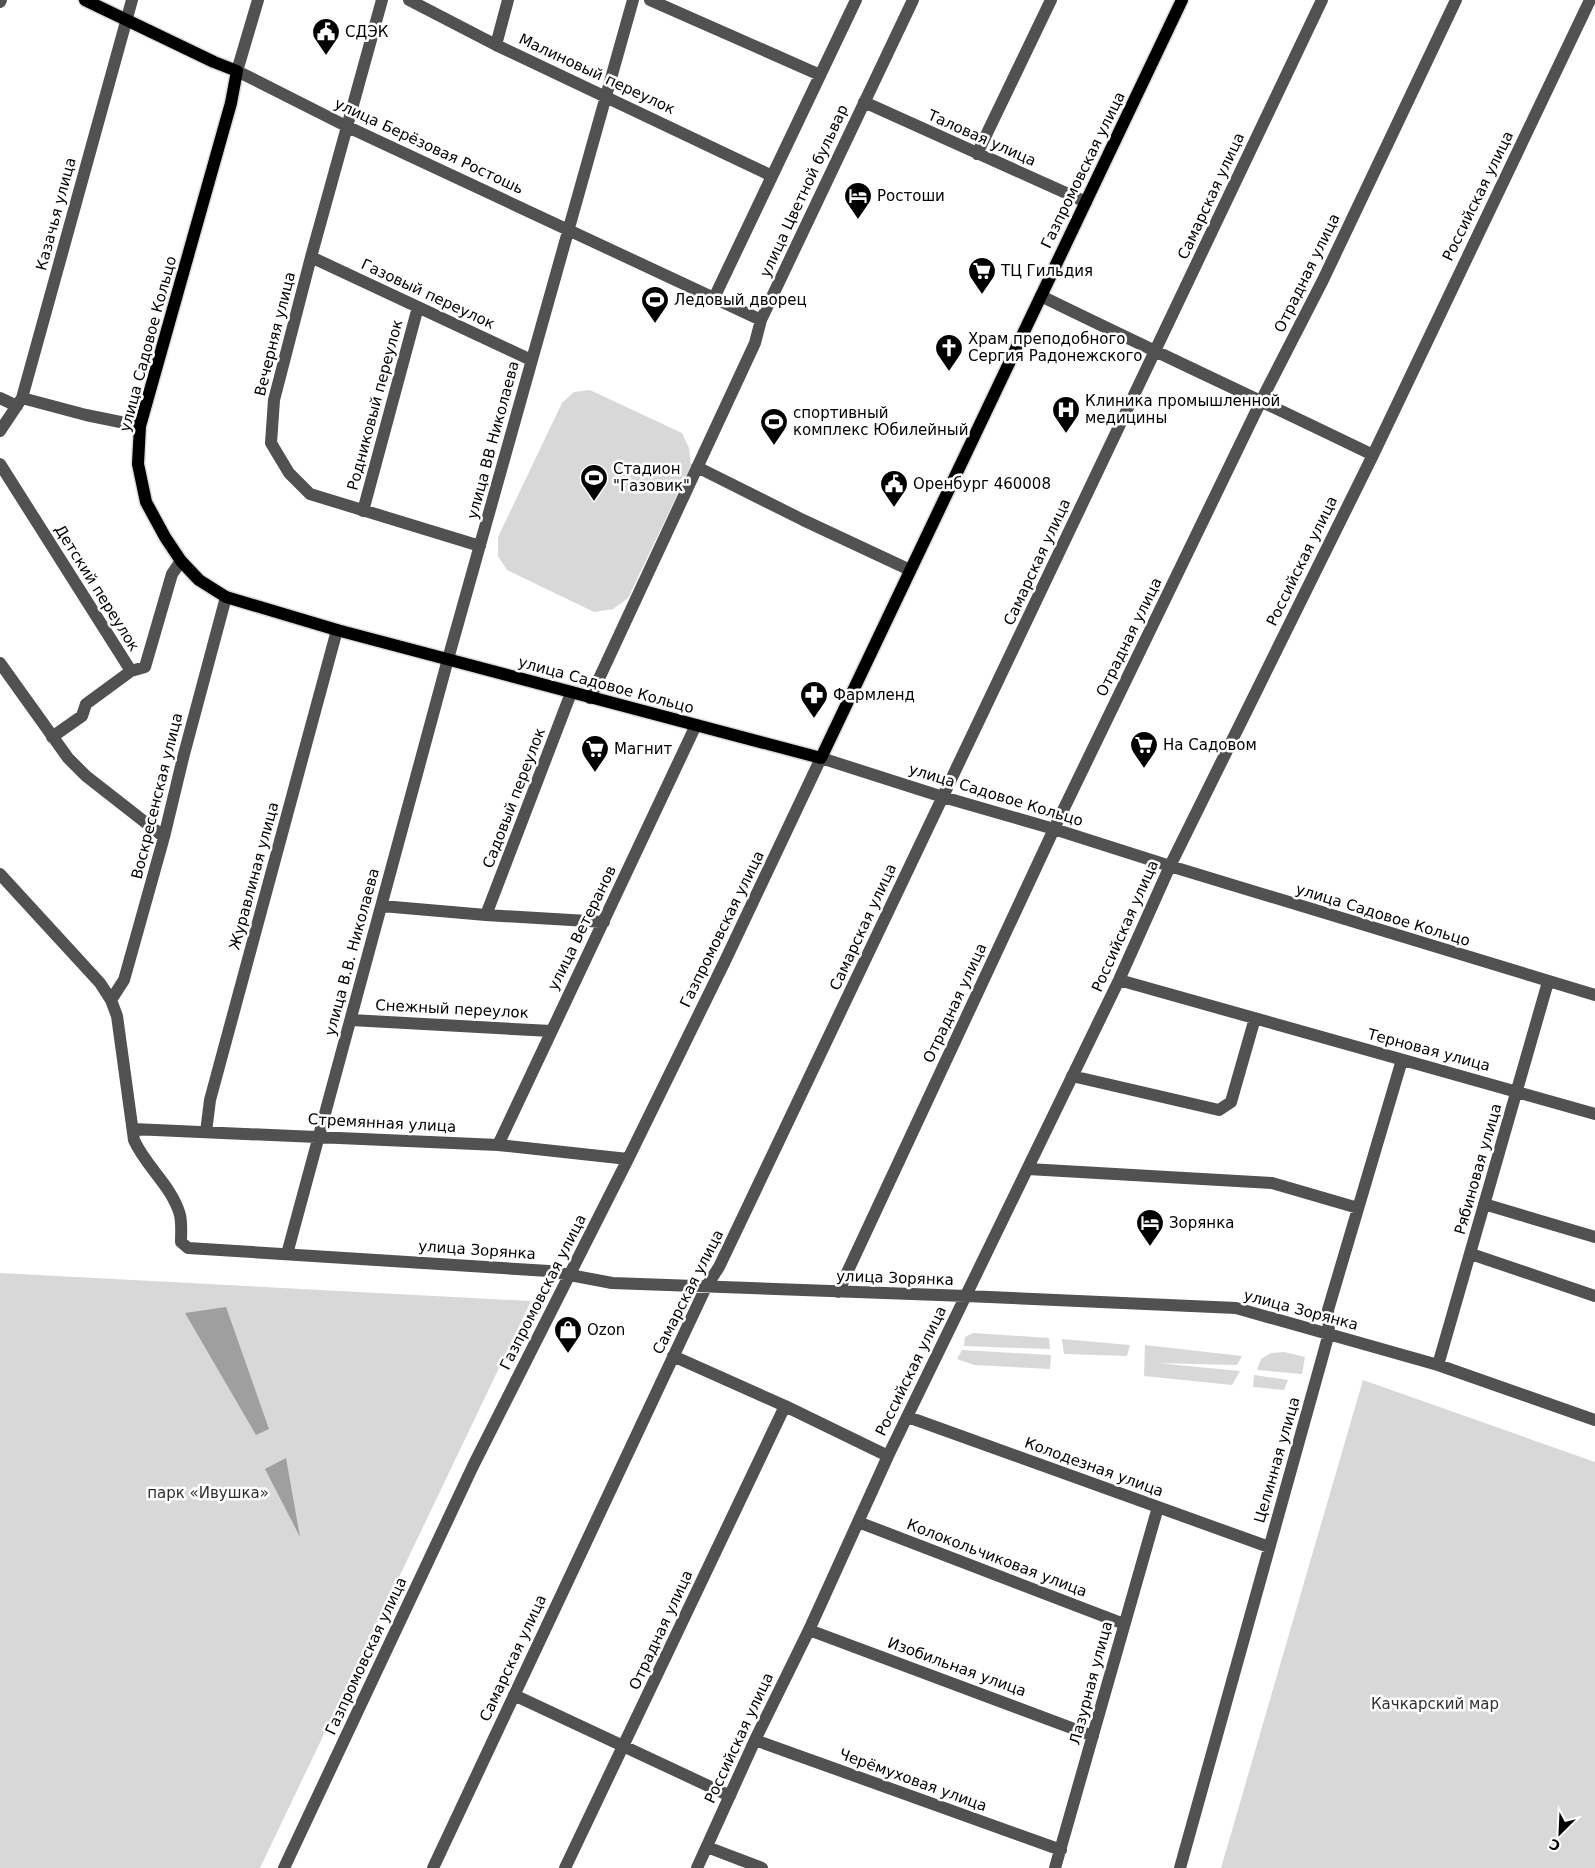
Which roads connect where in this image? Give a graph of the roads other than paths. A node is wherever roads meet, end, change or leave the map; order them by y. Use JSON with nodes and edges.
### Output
{"nodes":[{"id":1,"x":85,"y":0,"type":"edge"},
{"id":2,"x":132,"y":0,"type":"edge"},
{"id":3,"x":258,"y":0,"type":"edge"},
{"id":4,"x":382,"y":0,"type":"edge"},
{"id":5,"x":409,"y":0,"type":"edge"},
{"id":6,"x":508,"y":0,"type":"edge"},
{"id":7,"x":633,"y":0,"type":"edge"},
{"id":8,"x":650,"y":0,"type":"edge"},
{"id":9,"x":856,"y":0,"type":"edge"},
{"id":10,"x":913,"y":0,"type":"edge"},
{"id":11,"x":1051,"y":0,"type":"edge"},
{"id":12,"x":1182,"y":0,"type":"edge"},
{"id":13,"x":1322,"y":0,"type":"edge"},
{"id":14,"x":1456,"y":0,"type":"edge"},
{"id":15,"x":1590,"y":0,"type":"edge"},
{"id":16,"x":126,"y":20,"type":"junction"},
{"id":17,"x":496,"y":45,"type":"junction"},
{"id":18,"x":237,"y":71,"type":"junction"},
{"id":19,"x":820,"y":75,"type":"junction"},
{"id":20,"x":606,"y":97,"type":"junction"},
{"id":21,"x":864,"y":102,"type":"junction"},
{"id":22,"x":348,"y":127,"type":"junction"},
{"id":23,"x":978,"y":154,"type":"junction"},
{"id":24,"x":772,"y":176,"type":"junction"},
{"id":25,"x":1086,"y":202,"type":"junction"},
{"id":26,"x":569,"y":230,"type":"junction"},
{"id":27,"x":311,"y":257,"type":"junction"},
{"id":28,"x":1041,"y":296,"type":"junction"},
{"id":29,"x":714,"y":298,"type":"junction"},
{"id":30,"x":418,"y":307,"type":"junction"},
{"id":31,"x":761,"y":320,"type":"junction"},
{"id":32,"x":1154,"y":352,"type":"junction"},
{"id":33,"x":532,"y":360,"type":"junction"},
{"id":34,"x":0,"y":398,"type":"edge"},
{"id":35,"x":1261,"y":401,"type":"junction"},
{"id":36,"x":19,"y":402,"type":"junction"},
{"id":37,"x":140,"y":426,"type":"junction"},
{"id":38,"x":0,"y":431,"type":"edge"},
{"id":39,"x":1372,"y":455,"type":"junction"},
{"id":40,"x":0,"y":464,"type":"edge"},
{"id":41,"x":698,"y":467,"type":"junction"},
{"id":42,"x":363,"y":511,"type":"junction"},
{"id":43,"x":480,"y":546,"type":"junction"},
{"id":44,"x":181,"y":561,"type":"junction"},
{"id":45,"x":910,"y":570,"type":"junction"},
{"id":46,"x":226,"y":597,"type":"junction"},
{"id":47,"x":337,"y":630,"type":"junction"},
{"id":48,"x":448,"y":659,"type":"junction"},
{"id":49,"x":0,"y":663,"type":"edge"},
{"id":50,"x":131,"y":672,"type":"junction"},
{"id":51,"x":571,"y":693,"type":"junction"},
{"id":52,"x":590,"y":698,"type":"junction"},
{"id":53,"x":696,"y":725,"type":"junction"},
{"id":54,"x":52,"y":737,"type":"junction"},
{"id":55,"x":821,"y":758,"type":"junction"},
{"id":56,"x":943,"y":797,"type":"junction"},
{"id":57,"x":1054,"y":829,"type":"junction"},
{"id":58,"x":164,"y":837,"type":"junction"},
{"id":59,"x":1170,"y":866,"type":"junction"},
{"id":60,"x":0,"y":874,"type":"edge"},
{"id":61,"x":382,"y":906,"type":"junction"},
{"id":62,"x":486,"y":915,"type":"junction"},
{"id":63,"x":604,"y":922,"type":"junction"},
{"id":64,"x":1119,"y":980,"type":"junction"},
{"id":65,"x":1548,"y":982,"type":"junction"},
{"id":66,"x":1595,"y":995,"type":"edge"},
{"id":67,"x":111,"y":1000,"type":"junction"},
{"id":68,"x":1255,"y":1018,"type":"junction"},
{"id":69,"x":351,"y":1020,"type":"junction"},
{"id":70,"x":551,"y":1031,"type":"junction"},
{"id":71,"x":1402,"y":1060,"type":"junction"},
{"id":72,"x":1072,"y":1076,"type":"junction"},
{"id":73,"x":1516,"y":1091,"type":"junction"},
{"id":74,"x":1595,"y":1114,"type":"edge"},
{"id":75,"x":133,"y":1129,"type":"junction"},
{"id":76,"x":206,"y":1132,"type":"junction"},
{"id":77,"x":320,"y":1136,"type":"junction"},
{"id":78,"x":498,"y":1146,"type":"junction"},
{"id":79,"x":628,"y":1159,"type":"junction"},
{"id":80,"x":1028,"y":1169,"type":"junction"},
{"id":81,"x":1484,"y":1204,"type":"junction"},
{"id":82,"x":1358,"y":1208,"type":"junction"},
{"id":83,"x":1595,"y":1237,"type":"edge"},
{"id":84,"x":287,"y":1254,"type":"junction"},
{"id":85,"x":1471,"y":1254,"type":"junction"},
{"id":86,"x":570,"y":1275,"type":"junction"},
{"id":87,"x":706,"y":1287,"type":"junction"},
{"id":88,"x":838,"y":1292,"type":"junction"},
{"id":89,"x":966,"y":1296,"type":"junction"},
{"id":90,"x":1595,"y":1296,"type":"edge"},
{"id":91,"x":1329,"y":1333,"type":"junction"},
{"id":92,"x":673,"y":1356,"type":"junction"},
{"id":93,"x":1438,"y":1365,"type":"junction"},
{"id":94,"x":785,"y":1406,"type":"junction"},
{"id":95,"x":908,"y":1417,"type":"junction"},
{"id":96,"x":1595,"y":1420,"type":"edge"},
{"id":97,"x":888,"y":1456,"type":"junction"},
{"id":98,"x":1158,"y":1507,"type":"junction"},
{"id":99,"x":858,"y":1522,"type":"junction"},
{"id":100,"x":1269,"y":1547,"type":"junction"},
{"id":101,"x":1124,"y":1624,"type":"junction"},
{"id":102,"x":809,"y":1630,"type":"junction"},
{"id":103,"x":514,"y":1695,"type":"junction"},
{"id":104,"x":1094,"y":1736,"type":"junction"},
{"id":105,"x":755,"y":1740,"type":"junction"},
{"id":106,"x":624,"y":1745,"type":"junction"},
{"id":107,"x":730,"y":1796,"type":"junction"},
{"id":108,"x":707,"y":1847,"type":"junction"},
{"id":109,"x":1061,"y":1850,"type":"junction"},
{"id":110,"x":284,"y":1868,"type":"edge"},
{"id":111,"x":432,"y":1868,"type":"edge"},
{"id":112,"x":565,"y":1868,"type":"edge"},
{"id":113,"x":697,"y":1868,"type":"edge"},
{"id":114,"x":762,"y":1868,"type":"edge"},
{"id":115,"x":1056,"y":1868,"type":"edge"},
{"id":116,"x":1180,"y":1868,"type":"edge"}],
"edges":[{"from":1,"to":16,"type":"main road","name":"улица Берёзовая Ростошь"},
{"from":2,"to":16,"type":"street","name":"Казачья улица"},
{"from":3,"to":18,"type":"street","name":"улица Садовое Кольцо"},
{"from":4,"to":22,"type":"street","name":"Вечерняя улица"},
{"from":5,"to":17,"type":"street","name":"Малиновый переулок"},
{"from":6,"to":17,"type":"street"},
{"from":7,"to":20,"type":"street"},
{"from":8,"to":19,"type":"street"},
{"from":9,"to":19,"type":"street"},
{"from":10,"to":21,"type":"street","name":"улица Цветной бульвар"},
{"from":11,"to":23,"type":"street"},
{"from":12,"to":25,"type":"main road","name":"Газпромовская улица"},
{"from":13,"to":32,"type":"street","name":"Самарская улица"},
{"from":14,"to":35,"type":"street","name":"Отрадная улица"},
{"from":15,"to":39,"type":"street","name":"Российская улица"},
{"from":16,"to":18,"type":"main road","name":"улица Берёзовая Ростошь"},
{"from":16,"to":36,"type":"street","name":"Казачья улица"},
{"from":17,"to":20,"type":"street","name":"Малиновый переулок"},
{"from":18,"to":22,"type":"street","name":"улица Берёзовая Ростошь"},
{"from":18,"to":37,"type":"main road","name":"улица Садовое Кольцо"},
{"from":19,"to":24,"type":"street"},
{"from":20,"to":24,"type":"street","name":"Малиновый переулок"},
{"from":20,"to":26,"type":"street"},
{"from":21,"to":23,"type":"street","name":"Таловая улица"},
{"from":21,"to":31,"type":"street","name":"улица Цветной бульвар"},
{"from":22,"to":26,"type":"street","name":"улица Берёзовая Ростошь"},
{"from":22,"to":27,"type":"street","name":"Вечерняя улица"},
{"from":23,"to":25,"type":"street","name":"Таловая улица"},
{"from":24,"to":29,"type":"street"},
{"from":25,"to":28,"type":"main road","name":"Газпромовская улица"},
{"from":26,"to":29,"type":"street","name":"улица Берёзовая Ростошь"},
{"from":26,"to":33,"type":"street","name":"улица ВВ Николаева"},
{"from":27,"to":30,"type":"street","name":"Газовый переулок"},
{"from":27,"to":42,"type":"street","name":"Вечерняя улица"},
{"from":28,"to":32,"type":"street"},
{"from":28,"to":45,"type":"main road","name":"Газпромовская улица"},
{"from":29,"to":31,"type":"street","name":"улица Берёзовая Ростошь"},
{"from":30,"to":33,"type":"street","name":"Газовый переулок"},
{"from":30,"to":42,"type":"street","name":"Родниковый переулок"},
{"from":31,"to":41,"type":"street","name":"улица Цветной бульвар"},
{"from":32,"to":35,"type":"street"},
{"from":32,"to":56,"type":"street","name":"Самарская улица"},
{"from":33,"to":43,"type":"street","name":"улица ВВ Николаева"},
{"from":34,"to":36,"type":"street"},
{"from":35,"to":39,"type":"street"},
{"from":35,"to":57,"type":"street","name":"Отрадная улица"},
{"from":36,"to":37,"type":"street"},
{"from":36,"to":38,"type":"street","name":"Казачья улица"},
{"from":37,"to":44,"type":"main road","name":"улица Садовое Кольцо"},
{"from":39,"to":59,"type":"street","name":"Российская улица"},
{"from":40,"to":50,"type":"street","name":"Детский переулок"},
{"from":41,"to":45,"type":"street"},
{"from":41,"to":52,"type":"street","name":"улица Цветной бульвар"},
{"from":42,"to":43,"type":"street","name":"Вечерняя улица"},
{"from":43,"to":48,"type":"street","name":"улица ВВ Николаева"},
{"from":44,"to":46,"type":"main road","name":"улица Садовое Кольцо"},
{"from":44,"to":50,"type":"street","name":"Детский переулок"},
{"from":45,"to":55,"type":"main road","name":"Газпромовская улица"},
{"from":46,"to":47,"type":"main road","name":"улица Садовое Кольцо"},
{"from":46,"to":58,"type":"street","name":"Воскресенская улица"},
{"from":47,"to":48,"type":"main road","name":"улица Садовое Кольцо"},
{"from":47,"to":76,"type":"street","name":"Журавлиная улица"},
{"from":48,"to":51,"type":"main road","name":"улица Садовое Кольцо"},
{"from":48,"to":61,"type":"street","name":"улица В.В. Николаева"},
{"from":49,"to":54,"type":"street"},
{"from":50,"to":54,"type":"street"},
{"from":51,"to":52,"type":"main road","name":"улица Садовое Кольцо"},
{"from":51,"to":62,"type":"street","name":"Садовый переулок"},
{"from":52,"to":53,"type":"main road","name":"улица Садовое Кольцо"},
{"from":53,"to":55,"type":"main road","name":"улица Садовое Кольцо"},
{"from":53,"to":63,"type":"street","name":"улица Ветеранов"},
{"from":54,"to":58,"type":"street"},
{"from":55,"to":56,"type":"street","name":"улица Садовое Кольцо"},
{"from":55,"to":79,"type":"street","name":"Газпромовская улица"},
{"from":56,"to":57,"type":"street","name":"улица Садовое Кольцо"},
{"from":56,"to":87,"type":"street","name":"Самарская улица"},
{"from":57,"to":59,"type":"street","name":"улица Садовое Кольцо"},
{"from":57,"to":88,"type":"street","name":"Отрадная улица"},
{"from":58,"to":67,"type":"street","name":"Воскресенская улица"},
{"from":59,"to":64,"type":"street","name":"Российская улица"},
{"from":59,"to":65,"type":"street","name":"улица Садовое Кольцо"},
{"from":60,"to":67,"type":"street"},
{"from":61,"to":62,"type":"street"},
{"from":61,"to":69,"type":"street","name":"улица В.В. Николаева"},
{"from":62,"to":63,"type":"street"},
{"from":63,"to":70,"type":"street","name":"улица Ветеранов"},
{"from":64,"to":68,"type":"street","name":"Терновая улица"},
{"from":64,"to":72,"type":"street","name":"Российская улица"},
{"from":65,"to":66,"type":"street","name":"улица Садовое Кольцо"},
{"from":65,"to":73,"type":"street","name":"Рябиновая улица"},
{"from":67,"to":75,"type":"street"},
{"from":68,"to":71,"type":"street","name":"Терновая улица"},
{"from":68,"to":72,"type":"street"},
{"from":69,"to":70,"type":"street","name":"Снежный переулок"},
{"from":69,"to":77,"type":"street","name":"улица В.В. Николаева"},
{"from":70,"to":78,"type":"street","name":"улица Ветеранов"},
{"from":71,"to":73,"type":"street","name":"Терновая улица"},
{"from":71,"to":82,"type":"street","name":"Целинная улица"},
{"from":72,"to":80,"type":"street","name":"Российская улица"},
{"from":73,"to":74,"type":"street","name":"Терновая улица"},
{"from":73,"to":81,"type":"street","name":"Рябиновая улица"},
{"from":75,"to":76,"type":"street","name":"Стремянная улица"},
{"from":75,"to":84,"type":"street","name":"улица Зорянка"},
{"from":76,"to":77,"type":"street","name":"Стремянная улица"},
{"from":77,"to":78,"type":"street","name":"Стремянная улица"},
{"from":77,"to":84,"type":"street","name":"улица В.В. Николаева"},
{"from":78,"to":79,"type":"street","name":"Стремянная улица"},
{"from":79,"to":86,"type":"street","name":"Газпромовская улица"},
{"from":80,"to":82,"type":"street"},
{"from":80,"to":89,"type":"street","name":"Российская улица"},
{"from":81,"to":83,"type":"street"},
{"from":81,"to":85,"type":"street","name":"Рябиновая улица"},
{"from":82,"to":91,"type":"street","name":"Целинная улица"},
{"from":84,"to":86,"type":"street","name":"улица Зорянка"},
{"from":85,"to":90,"type":"street"},
{"from":85,"to":93,"type":"street","name":"Рябиновая улица"},
{"from":86,"to":87,"type":"street","name":"улица Зорянка"},
{"from":86,"to":110,"type":"street","name":"Газпромовская улица"},
{"from":87,"to":88,"type":"street","name":"улица Зорянка"},
{"from":87,"to":92,"type":"street","name":"Самарская улица"},
{"from":88,"to":89,"type":"street","name":"улица Зорянка"},
{"from":89,"to":91,"type":"street","name":"улица Зорянка"},
{"from":89,"to":95,"type":"street","name":"Российская улица"},
{"from":91,"to":93,"type":"street","name":"улица Зорянка"},
{"from":91,"to":100,"type":"street","name":"Целинная улица"},
{"from":92,"to":94,"type":"street"},
{"from":92,"to":103,"type":"street","name":"Самарская улица"},
{"from":93,"to":96,"type":"street","name":"улица Зорянка"},
{"from":94,"to":97,"type":"street"},
{"from":94,"to":106,"type":"street","name":"Отрадная улица"},
{"from":95,"to":97,"type":"street","name":"Российская улица"},
{"from":95,"to":98,"type":"street","name":"Колодезная улица"},
{"from":97,"to":99,"type":"street","name":"Российская улица"},
{"from":98,"to":100,"type":"street","name":"Колодезная улица"},
{"from":98,"to":101,"type":"street","name":"Лазурная улица"},
{"from":99,"to":101,"type":"street","name":"Колокольчиковая улица"},
{"from":99,"to":102,"type":"street","name":"Российская улица"},
{"from":100,"to":116,"type":"street","name":"Целинная улица"},
{"from":101,"to":104,"type":"street","name":"Лазурная улица"},
{"from":102,"to":104,"type":"street","name":"Изобильная улица"},
{"from":102,"to":105,"type":"street","name":"Российская улица"},
{"from":103,"to":106,"type":"street"},
{"from":103,"to":111,"type":"street","name":"Самарская улица"},
{"from":104,"to":109,"type":"street","name":"Лазурная улица"},
{"from":105,"to":107,"type":"street","name":"Российская улица"},
{"from":105,"to":109,"type":"street","name":"Черёмуховая улица"},
{"from":106,"to":107,"type":"street"},
{"from":106,"to":112,"type":"street","name":"Отрадная улица"},
{"from":107,"to":108,"type":"street","name":"Российская улица"},
{"from":108,"to":113,"type":"street","name":"Российская улица"},
{"from":108,"to":114,"type":"street"},
{"from":109,"to":115,"type":"street","name":"Лазурная улица"}]}
